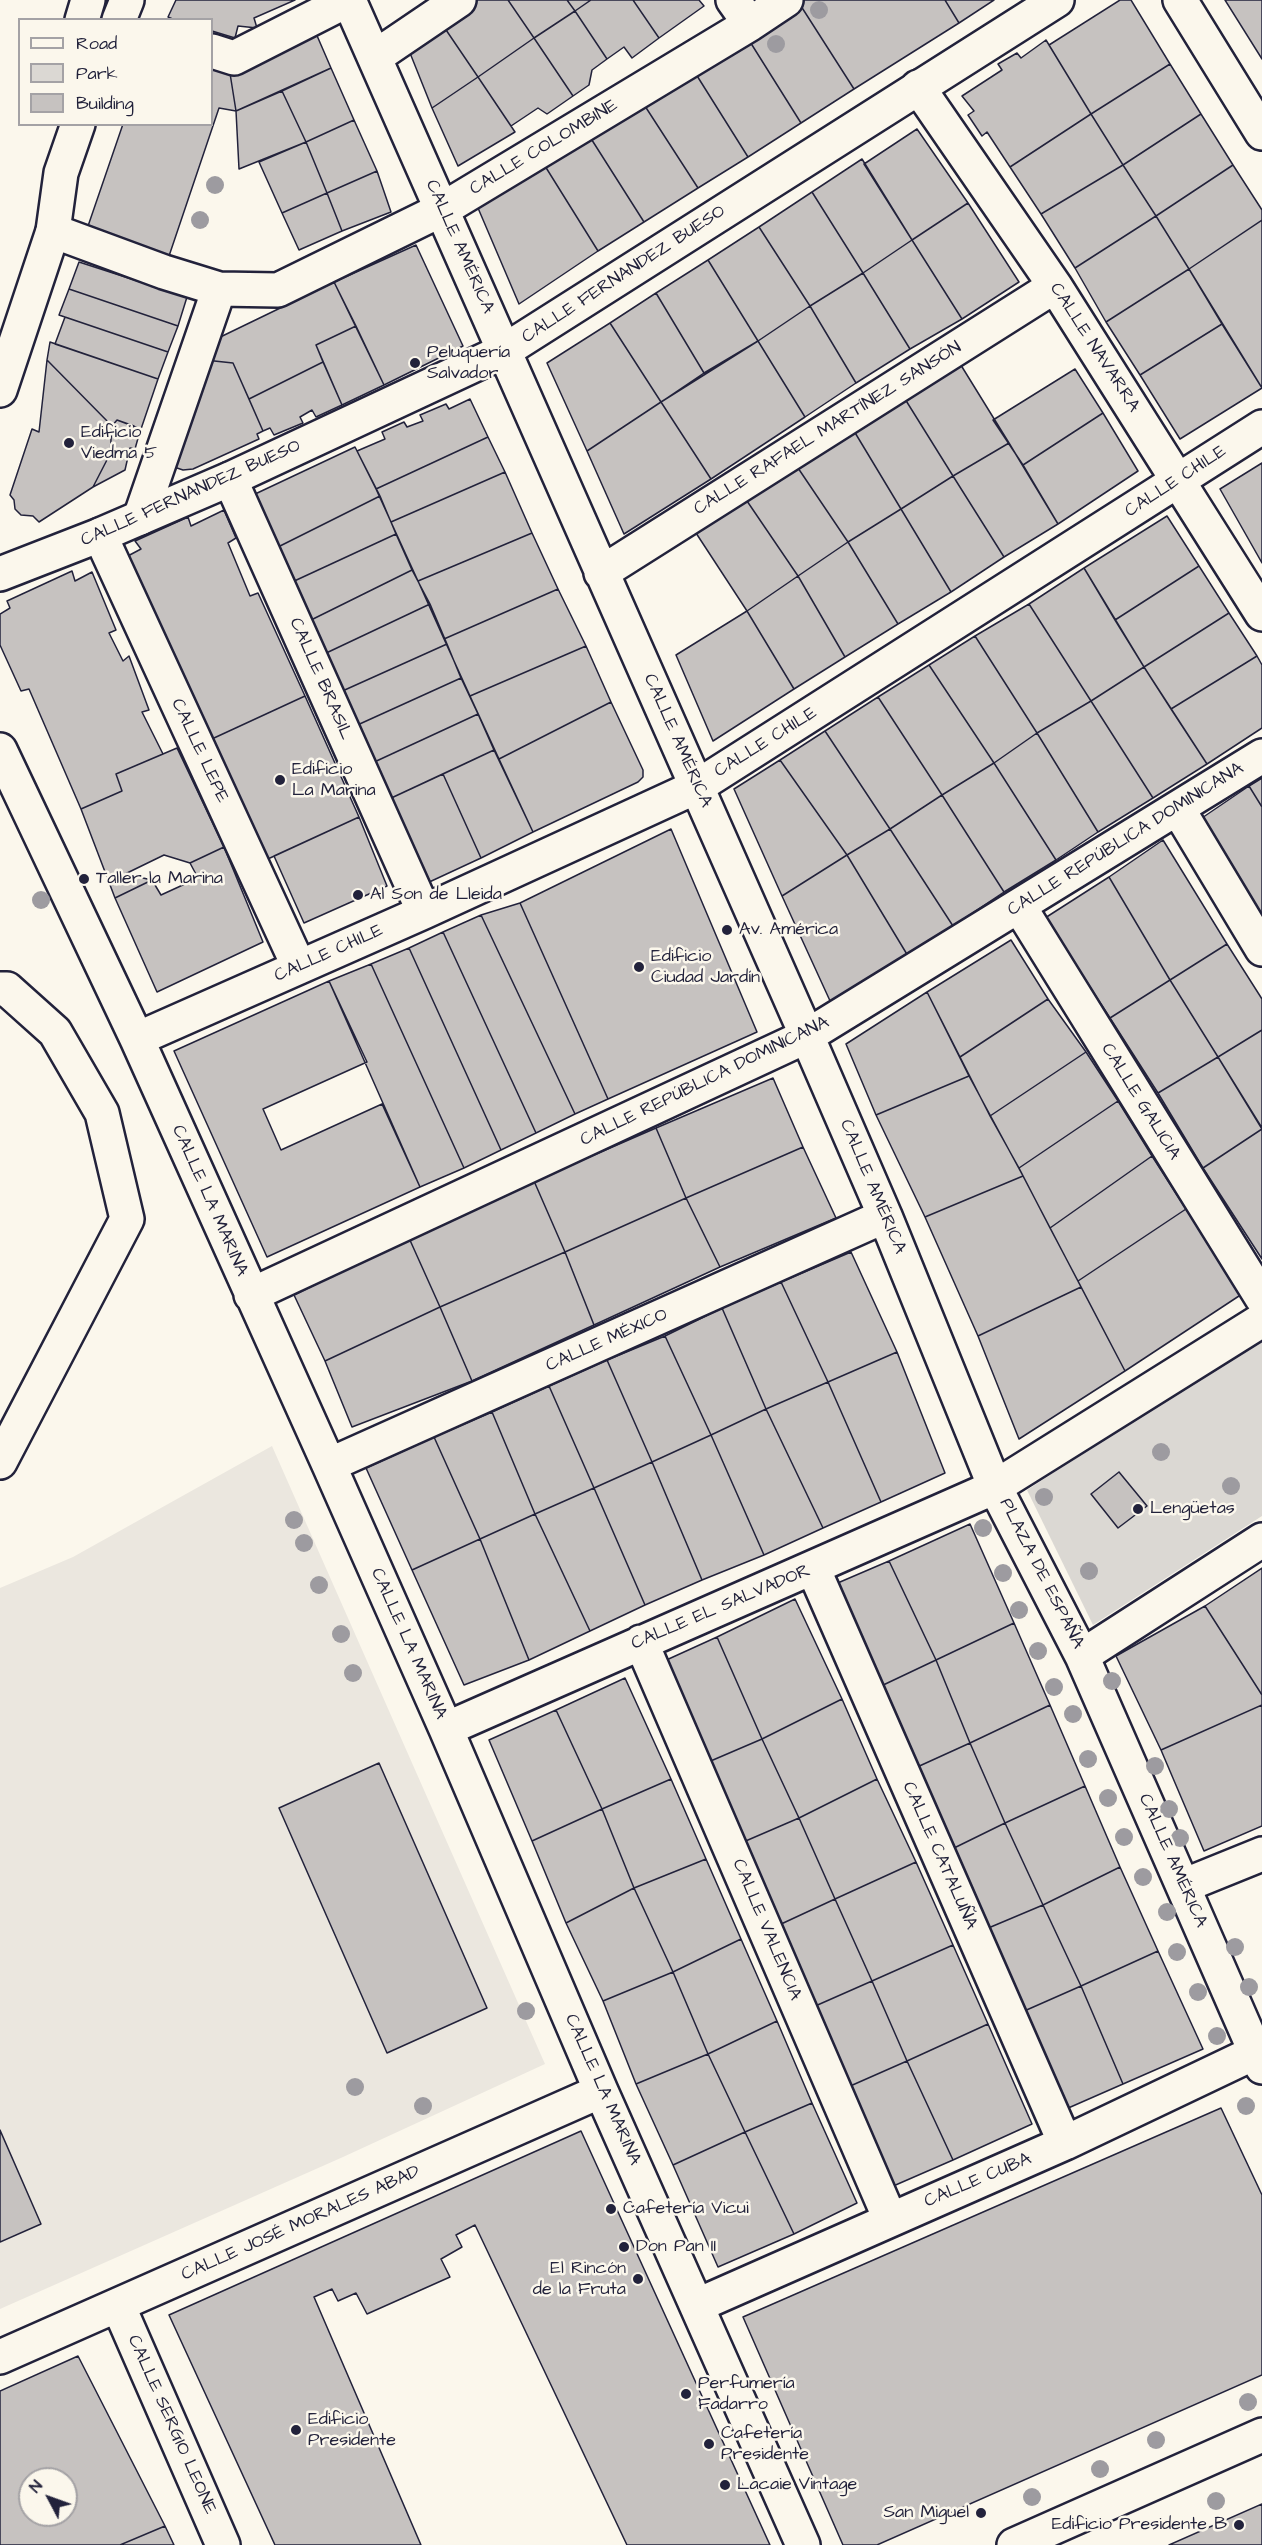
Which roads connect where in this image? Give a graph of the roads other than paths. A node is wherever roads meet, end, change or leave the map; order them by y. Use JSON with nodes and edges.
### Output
{"nodes":[{"id":1,"x":88,"y":0,"type":"edge"},
{"id":2,"x":127,"y":0,"type":"edge"},
{"id":3,"x":349,"y":0,"type":"edge"},
{"id":4,"x":459,"y":0,"type":"edge"},
{"id":5,"x":786,"y":0,"type":"edge"},
{"id":6,"x":1057,"y":0,"type":"edge"},
{"id":7,"x":1180,"y":0,"type":"edge"},
{"id":8,"x":742,"y":12,"type":"edge"},
{"id":9,"x":83,"y":18,"type":"edge"},
{"id":10,"x":120,"y":18,"type":"edge"},
{"id":11,"x":213,"y":51,"type":"edge"},
{"id":12,"x":375,"y":57,"type":"junction"},
{"id":13,"x":918,"y":87,"type":"junction"},
{"id":14,"x":73,"y":131,"type":"edge"},
{"id":15,"x":1262,"y":133,"type":"edge"},
{"id":16,"x":442,"y":209,"type":"junction"},
{"id":17,"x":53,"y":231,"type":"junction"},
{"id":18,"x":1055,"y":286,"type":"junction"},
{"id":19,"x":219,"y":289,"type":"junction"},
{"id":20,"x":504,"y":351,"type":"junction"},
{"id":21,"x":0,"y":390,"type":"edge"},
{"id":22,"x":1262,"y":427,"type":"edge"},
{"id":23,"x":231,"y":479,"type":"junction"},
{"id":24,"x":1179,"y":481,"type":"junction"},
{"id":25,"x":140,"y":518,"type":"junction"},
{"id":26,"x":100,"y":535,"type":"junction"},
{"id":27,"x":601,"y":573,"type":"junction"},
{"id":28,"x":0,"y":574,"type":"edge"},
{"id":29,"x":1262,"y":614,"type":"edge"},
{"id":30,"x":0,"y":750,"type":"edge"},
{"id":31,"x":1262,"y":756,"type":"edge"},
{"id":32,"x":698,"y":786,"type":"junction"},
{"id":33,"x":1178,"y":809,"type":"junction"},
{"id":34,"x":1018,"y":906,"type":"junction"},
{"id":35,"x":424,"y":912,"type":"junction"},
{"id":36,"x":1262,"y":949,"type":"edge"},
{"id":37,"x":299,"y":967,"type":"junction"},
{"id":38,"x":0,"y":988,"type":"edge"},
{"id":39,"x":807,"y":1036,"type":"junction"},
{"id":40,"x":137,"y":1039,"type":"junction"},
{"id":41,"x":885,"y":1216,"type":"junction"},
{"id":42,"x":251,"y":1295,"type":"junction"},
{"id":43,"x":1262,"y":1298,"type":"edge"},
{"id":44,"x":1262,"y":1320,"type":"edge"},
{"id":45,"x":0,"y":1462,"type":"edge"},
{"id":46,"x":329,"y":1465,"type":"junction"},
{"id":47,"x":996,"y":1486,"type":"junction"},
{"id":48,"x":1262,"y":1540,"type":"edge"},
{"id":49,"x":813,"y":1568,"type":"junction"},
{"id":50,"x":642,"y":1642,"type":"junction"},
{"id":51,"x":1082,"y":1656,"type":"junction"},
{"id":52,"x":446,"y":1729,"type":"junction"},
{"id":53,"x":1262,"y":1854,"type":"edge"},
{"id":54,"x":1183,"y":1886,"type":"junction"},
{"id":55,"x":1259,"y":2060,"type":"edge"},
{"id":56,"x":601,"y":2091,"type":"junction"},
{"id":57,"x":1065,"y":2143,"type":"junction"},
{"id":58,"x":890,"y":2218,"type":"junction"},
{"id":59,"x":118,"y":2305,"type":"junction"},
{"id":60,"x":698,"y":2305,"type":"junction"},
{"id":61,"x":0,"y":2357,"type":"edge"},
{"id":62,"x":1262,"y":2435,"type":"edge"},
{"id":63,"x":223,"y":2545,"type":"edge"},
{"id":64,"x":803,"y":2545,"type":"edge"},
{"id":65,"x":1014,"y":2545,"type":"edge"}],
"edges":[{"from":1,"to":9,"type":"street"},
{"from":2,"to":10,"type":"street"},
{"from":3,"to":11,"type":"street"},
{"from":3,"to":12,"type":"street","name":"CALLE AMÉRICA"},
{"from":4,"to":12,"type":"street"},
{"from":5,"to":8,"type":"street","name":"CALLE COLOMBINE"},
{"from":6,"to":13,"type":"street","name":"CALLE FERNANDEZ BUESO"},
{"from":7,"to":15,"type":"street"},
{"from":8,"to":16,"type":"street","name":"CALLE COLOMBINE"},
{"from":12,"to":16,"type":"street","name":"CALLE AMÉRICA"},
{"from":13,"to":18,"type":"street","name":"CALLE NAVARRA"},
{"from":13,"to":20,"type":"street","name":"CALLE FERNANDEZ BUESO"},
{"from":14,"to":17,"type":"street"},
{"from":16,"to":19,"type":"street","name":"CALLE COLOMBINE"},
{"from":16,"to":20,"type":"street","name":"CALLE AMÉRICA"},
{"from":17,"to":19,"type":"street","name":"CALLE COLOMBINE"},
{"from":17,"to":21,"type":"street"},
{"from":18,"to":24,"type":"street","name":"CALLE NAVARRA"},
{"from":18,"to":27,"type":"street","name":"CALLE RAFAEL MARTÍNEZ SANSÓN"},
{"from":19,"to":25,"type":"street"},
{"from":20,"to":23,"type":"street","name":"CALLE FERNANDEZ BUESO"},
{"from":20,"to":27,"type":"street","name":"CALLE AMÉRICA"},
{"from":22,"to":24,"type":"street","name":"CALLE CHILE"},
{"from":23,"to":25,"type":"street","name":"CALLE FERNANDEZ BUESO"},
{"from":23,"to":35,"type":"street","name":"CALLE BRASIL"},
{"from":24,"to":29,"type":"street","name":"CALLE NAVARRA"},
{"from":24,"to":32,"type":"street","name":"CALLE CHILE"},
{"from":25,"to":26,"type":"street","name":"CALLE FERNANDEZ BUESO"},
{"from":26,"to":28,"type":"street","name":"CALLE FERNANDEZ BUESO"},
{"from":26,"to":37,"type":"street","name":"CALLE LEPE"},
{"from":27,"to":32,"type":"street","name":"CALLE AMÉRICA"},
{"from":30,"to":40,"type":"street","name":"CALLE LA MARINA"},
{"from":31,"to":33,"type":"street","name":"CALLE REPÚBLICA DOMINICANA"},
{"from":32,"to":35,"type":"street","name":"CALLE CHILE"},
{"from":32,"to":39,"type":"street","name":"CALLE AMÉRICA"},
{"from":33,"to":34,"type":"street","name":"CALLE REPÚBLICA DOMINICANA"},
{"from":33,"to":36,"type":"street"},
{"from":34,"to":39,"type":"street","name":"CALLE REPÚBLICA DOMINICANA"},
{"from":34,"to":43,"type":"street","name":"CALLE GALICIA"},
{"from":35,"to":37,"type":"street","name":"CALLE CHILE"},
{"from":37,"to":40,"type":"street","name":"CALLE CHILE"},
{"from":38,"to":45,"type":"street"},
{"from":39,"to":41,"type":"street","name":"CALLE AMÉRICA"},
{"from":39,"to":42,"type":"street","name":"CALLE REPÚBLICA DOMINICANA"},
{"from":40,"to":42,"type":"street","name":"CALLE LA MARINA"},
{"from":41,"to":46,"type":"street","name":"CALLE MÉXICO"},
{"from":41,"to":47,"type":"street","name":"CALLE AMÉRICA"},
{"from":42,"to":46,"type":"street","name":"CALLE LA MARINA"},
{"from":44,"to":47,"type":"street","name":"PLAZA DE ESPAÑA"},
{"from":46,"to":52,"type":"street","name":"CALLE LA MARINA"},
{"from":47,"to":49,"type":"street","name":"CALLE EL SALVADOR"},
{"from":47,"to":51,"type":"street","name":"PLAZA DE ESPAÑA"},
{"from":48,"to":51,"type":"street","name":"PLAZA DE ESPAÑA"},
{"from":49,"to":50,"type":"street","name":"CALLE EL SALVADOR"},
{"from":49,"to":57,"type":"street","name":"CALLE CATALUÑA"},
{"from":50,"to":52,"type":"street","name":"CALLE EL SALVADOR"},
{"from":50,"to":58,"type":"street","name":"CALLE VALENCIA"},
{"from":51,"to":54,"type":"street","name":"CALLE AMÉRICA"},
{"from":52,"to":56,"type":"street","name":"CALLE LA MARINA"},
{"from":53,"to":54,"type":"street"},
{"from":54,"to":55,"type":"street","name":"CALLE AMÉRICA"},
{"from":55,"to":57,"type":"street","name":"CALLE CUBA"},
{"from":56,"to":59,"type":"street","name":"CALLE JOSÉ MORALES ABAD"},
{"from":56,"to":60,"type":"street","name":"CALLE LA MARINA"},
{"from":57,"to":58,"type":"street","name":"CALLE CUBA"},
{"from":58,"to":60,"type":"street","name":"CALLE CUBA"},
{"from":59,"to":61,"type":"street","name":"CALLE JOSÉ MORALES ABAD"},
{"from":59,"to":63,"type":"street","name":"CALLE SERGIO LEONE"},
{"from":60,"to":64,"type":"street","name":"CALLE LA MARINA"},
{"from":62,"to":65,"type":"street"}]}
